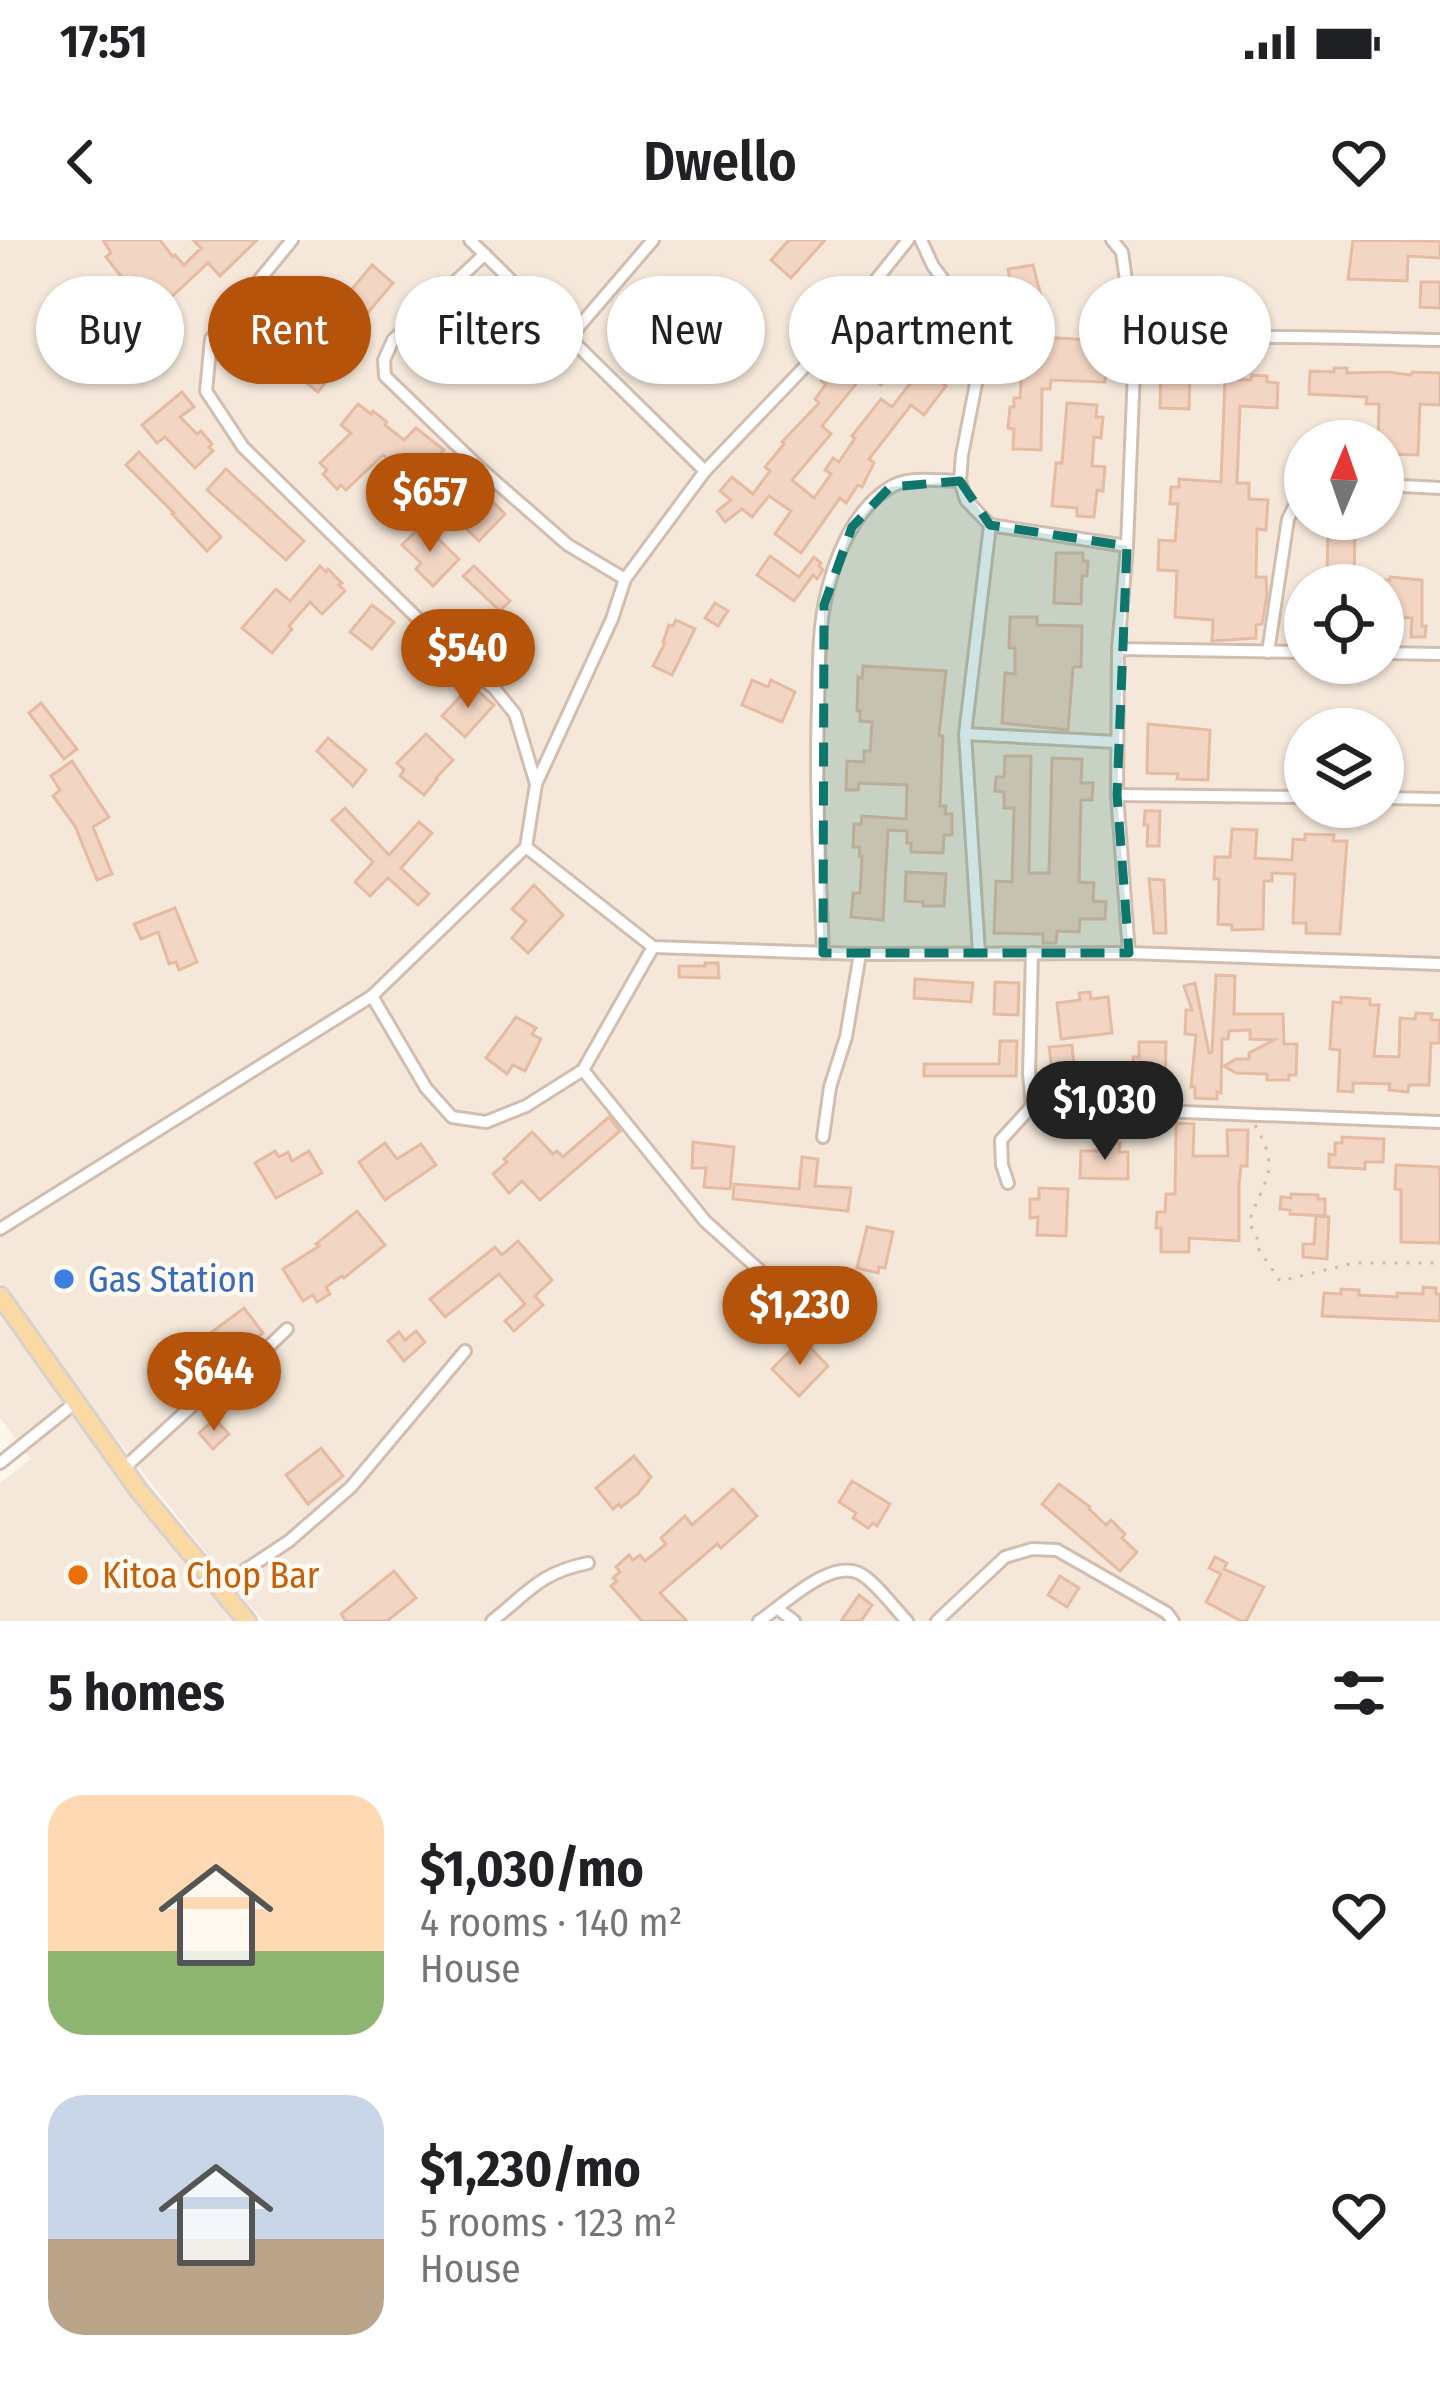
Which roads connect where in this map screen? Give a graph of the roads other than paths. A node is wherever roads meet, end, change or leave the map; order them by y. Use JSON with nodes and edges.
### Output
{"nodes":[{"id":1,"x":292,"y":240,"type":"edge"},
{"id":2,"x":470,"y":240,"type":"edge"},
{"id":3,"x":653,"y":240,"type":"edge"},
{"id":4,"x":908,"y":240,"type":"edge"},
{"id":5,"x":921,"y":240,"type":"edge"},
{"id":6,"x":1112,"y":240,"type":"edge"},
{"id":7,"x":1132,"y":240,"type":"edge"},
{"id":8,"x":1122,"y":252,"type":"junction"},
{"id":9,"x":485,"y":254,"type":"junction"},
{"id":10,"x":507,"y":276,"type":"edge"},
{"id":11,"x":1125,"y":276,"type":"edge"},
{"id":12,"x":583,"y":322,"type":"edge"},
{"id":13,"x":1271,"y":337,"type":"edge"},
{"id":14,"x":1440,"y":340,"type":"edge"},
{"id":15,"x":583,"y":352,"type":"edge"},
{"id":16,"x":1133,"y":384,"type":"edge"},
{"id":17,"x":705,"y":471,"type":"junction"},
{"id":18,"x":960,"y":481,"type":"junction"},
{"id":19,"x":1404,"y":486,"type":"edge"},
{"id":20,"x":1440,"y":488,"type":"edge"},
{"id":21,"x":990,"y":525,"type":"junction"},
{"id":22,"x":1285,"y":540,"type":"edge"},
{"id":23,"x":1127,"y":546,"type":"junction"},
{"id":24,"x":625,"y":579,"type":"junction"},
{"id":25,"x":1118,"y":649,"type":"junction"},
{"id":26,"x":1268,"y":652,"type":"junction"},
{"id":27,"x":1284,"y":652,"type":"edge"},
{"id":28,"x":1404,"y":653,"type":"edge"},
{"id":29,"x":1440,"y":654,"type":"edge"},
{"id":30,"x":965,"y":734,"type":"junction"},
{"id":31,"x":1117,"y":742,"type":"junction"},
{"id":32,"x":536,"y":784,"type":"junction"},
{"id":33,"x":1117,"y":795,"type":"junction"},
{"id":34,"x":1284,"y":797,"type":"edge"},
{"id":35,"x":1404,"y":798,"type":"edge"},
{"id":36,"x":1440,"y":799,"type":"edge"},
{"id":37,"x":526,"y":847,"type":"junction"},
{"id":38,"x":653,"y":946,"type":"junction"},
{"id":39,"x":979,"y":952,"type":"junction"},
{"id":40,"x":823,"y":953,"type":"junction"},
{"id":41,"x":1032,"y":953,"type":"junction"},
{"id":42,"x":1129,"y":953,"type":"junction"},
{"id":43,"x":860,"y":954,"type":"junction"},
{"id":44,"x":1440,"y":964,"type":"edge"},
{"id":45,"x":372,"y":996,"type":"junction"},
{"id":46,"x":583,"y":1070,"type":"junction"},
{"id":47,"x":1032,"y":1106,"type":"junction"},
{"id":48,"x":1440,"y":1122,"type":"edge"},
{"id":49,"x":823,"y":1137,"type":"dead end"},
{"id":50,"x":1009,"y":1183,"type":"dead end"},
{"id":51,"x":0,"y":1229,"type":"edge"},
{"id":52,"x":0,"y":1296,"type":"edge"},
{"id":53,"x":797,"y":1304,"type":"dead end"},
{"id":54,"x":287,"y":1329,"type":"dead end"},
{"id":55,"x":465,"y":1351,"type":"dead end"},
{"id":56,"x":76,"y":1402,"type":"junction"},
{"id":57,"x":0,"y":1463,"type":"edge"},
{"id":58,"x":123,"y":1469,"type":"junction"},
{"id":59,"x":588,"y":1563,"type":"dead end"},
{"id":60,"x":218,"y":1588,"type":"junction"},
{"id":61,"x":778,"y":1609,"type":"junction"},
{"id":62,"x":247,"y":1621,"type":"edge"},
{"id":63,"x":492,"y":1621,"type":"edge"},
{"id":64,"x":759,"y":1621,"type":"edge"},
{"id":65,"x":794,"y":1621,"type":"edge"},
{"id":66,"x":907,"y":1621,"type":"edge"},
{"id":67,"x":937,"y":1621,"type":"edge"},
{"id":68,"x":1173,"y":1621,"type":"edge"}],
"edges":[{"from":1,"to":32,"type":"street"},
{"from":2,"to":9,"type":"street"},
{"from":3,"to":12,"type":"street"},
{"from":4,"to":17,"type":"street"},
{"from":5,"to":18,"type":"street"},
{"from":6,"to":8,"type":"street"},
{"from":7,"to":8,"type":"street"},
{"from":8,"to":11,"type":"street"},
{"from":9,"to":10,"type":"street"},
{"from":9,"to":24,"type":"street"},
{"from":13,"to":14,"type":"street"},
{"from":15,"to":17,"type":"street"},
{"from":16,"to":23,"type":"street"},
{"from":17,"to":24,"type":"street"},
{"from":18,"to":21,"type":"street"},
{"from":18,"to":40,"type":"street"},
{"from":19,"to":20,"type":"street"},
{"from":21,"to":23,"type":"street"},
{"from":21,"to":30,"type":"street"},
{"from":22,"to":26,"type":"street"},
{"from":23,"to":25,"type":"street"},
{"from":24,"to":32,"type":"street"},
{"from":25,"to":26,"type":"street"},
{"from":25,"to":31,"type":"street"},
{"from":26,"to":27,"type":"street"},
{"from":28,"to":29,"type":"street"},
{"from":30,"to":31,"type":"street"},
{"from":30,"to":39,"type":"street"},
{"from":31,"to":33,"type":"street"},
{"from":32,"to":37,"type":"street"},
{"from":33,"to":34,"type":"street"},
{"from":33,"to":42,"type":"street"},
{"from":35,"to":36,"type":"street"},
{"from":37,"to":38,"type":"street"},
{"from":37,"to":45,"type":"street"},
{"from":38,"to":40,"type":"street"},
{"from":38,"to":46,"type":"street"},
{"from":39,"to":41,"type":"street"},
{"from":39,"to":43,"type":"street"},
{"from":40,"to":43,"type":"street"},
{"from":41,"to":42,"type":"street"},
{"from":41,"to":47,"type":"street"},
{"from":42,"to":44,"type":"street"},
{"from":43,"to":49,"type":"street"},
{"from":45,"to":46,"type":"street"},
{"from":45,"to":51,"type":"street"},
{"from":46,"to":53,"type":"street"},
{"from":47,"to":48,"type":"street"},
{"from":47,"to":50,"type":"street"},
{"from":52,"to":56,"type":"main road"},
{"from":54,"to":58,"type":"street"},
{"from":55,"to":60,"type":"street"},
{"from":56,"to":57,"type":"street"},
{"from":56,"to":58,"type":"main road"},
{"from":58,"to":60,"type":"main road"},
{"from":59,"to":63,"type":"street"},
{"from":60,"to":62,"type":"main road"},
{"from":61,"to":64,"type":"street"},
{"from":61,"to":65,"type":"street"},
{"from":61,"to":66,"type":"street"},
{"from":67,"to":68,"type":"street"}]}
